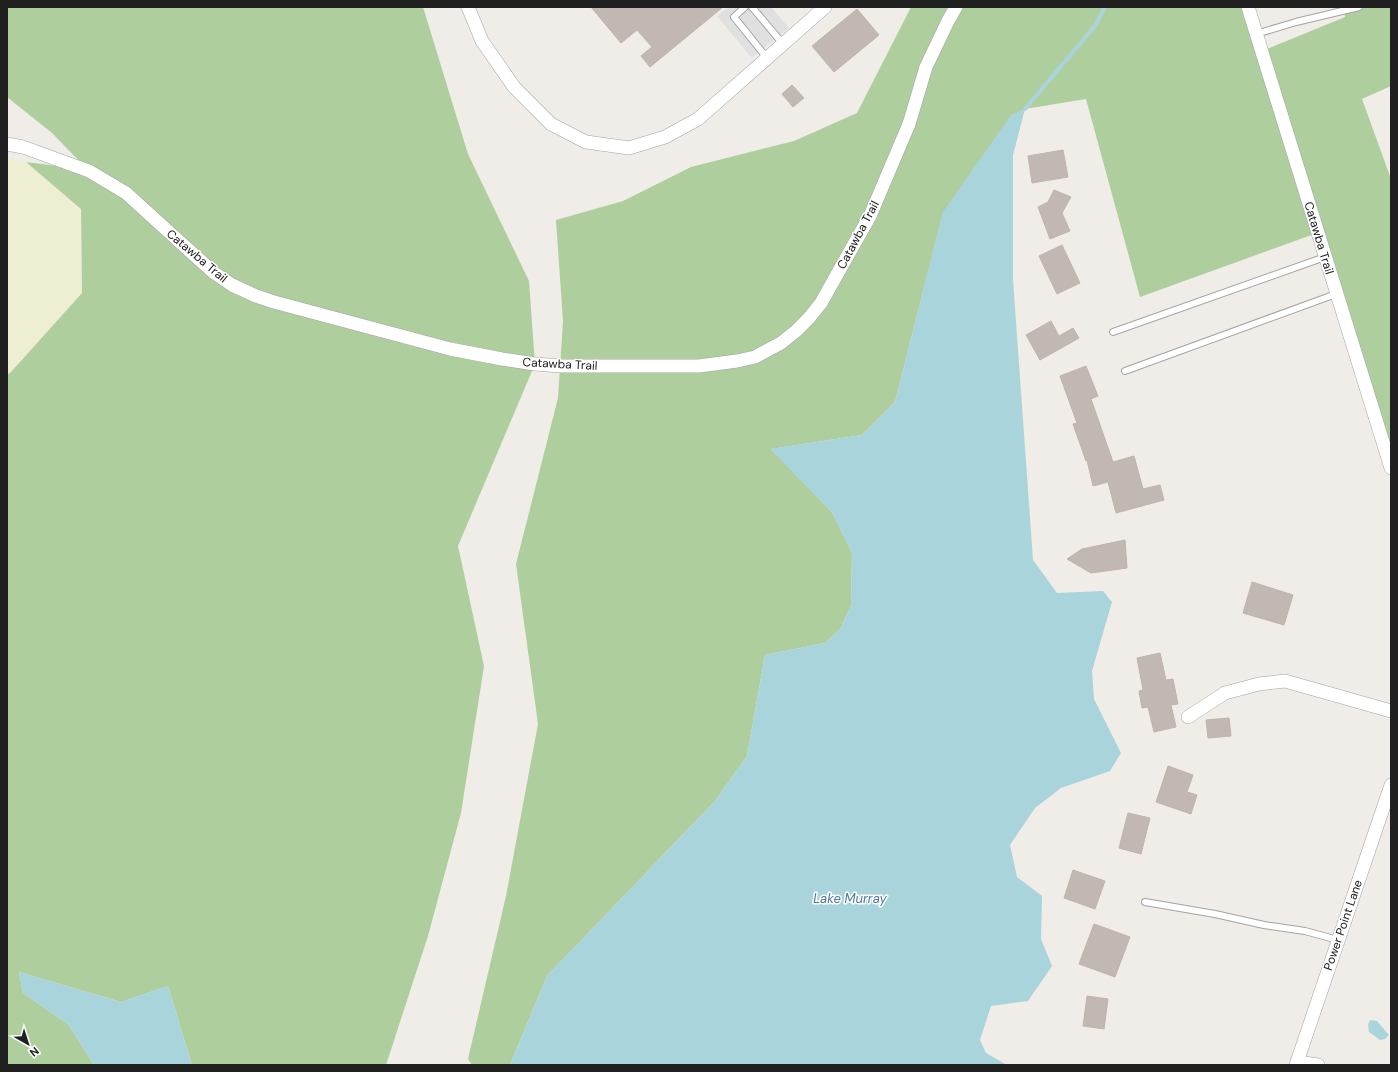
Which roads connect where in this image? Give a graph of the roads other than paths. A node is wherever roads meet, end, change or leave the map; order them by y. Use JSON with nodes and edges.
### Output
{"nodes":[{"id":1,"x":468,"y":7,"type":"edge"},
{"id":2,"x":745,"y":7,"type":"edge"},
{"id":3,"x":752,"y":7,"type":"edge"},
{"id":4,"x":825,"y":7,"type":"edge"},
{"id":5,"x":956,"y":7,"type":"edge"},
{"id":6,"x":1248,"y":7,"type":"edge"},
{"id":7,"x":1359,"y":7,"type":"edge"},
{"id":8,"x":1256,"y":34,"type":"junction"},
{"id":9,"x":783,"y":44,"type":"junction"},
{"id":10,"x":767,"y":58,"type":"junction"},
{"id":11,"x":7,"y":144,"type":"edge"},
{"id":12,"x":1325,"y":257,"type":"junction"},
{"id":13,"x":1336,"y":294,"type":"junction"},
{"id":14,"x":1113,"y":332,"type":"dead end"},
{"id":15,"x":1125,"y":371,"type":"dead end"},
{"id":16,"x":1391,"y":468,"type":"edge"},
{"id":17,"x":1391,"y":711,"type":"edge"},
{"id":18,"x":1188,"y":717,"type":"dead end"},
{"id":19,"x":1391,"y":785,"type":"edge"},
{"id":20,"x":1144,"y":902,"type":"dead end"},
{"id":21,"x":1338,"y":940,"type":"junction"},
{"id":22,"x":1296,"y":1064,"type":"edge"},
{"id":23,"x":1318,"y":1065,"type":"edge"}],
"edges":[{"from":1,"to":10,"type":"street"},
{"from":2,"to":10,"type":"lane"},
{"from":3,"to":9,"type":"lane"},
{"from":4,"to":9,"type":"street"},
{"from":5,"to":11,"type":"street","name":"Catawba Trail"},
{"from":6,"to":8,"type":"street","name":"Catawba Trail"},
{"from":7,"to":8,"type":"lane"},
{"from":8,"to":12,"type":"street","name":"Catawba Trail"},
{"from":9,"to":10,"type":"street"},
{"from":12,"to":13,"type":"street","name":"Catawba Trail"},
{"from":12,"to":14,"type":"lane"},
{"from":13,"to":15,"type":"lane"},
{"from":13,"to":16,"type":"street","name":"Catawba Trail"},
{"from":17,"to":18,"type":"street"},
{"from":19,"to":21,"type":"street","name":"Power Point Lane"},
{"from":20,"to":21,"type":"lane"},
{"from":21,"to":22,"type":"street","name":"Power Point Lane"},
{"from":22,"to":23,"type":"street"}]}
